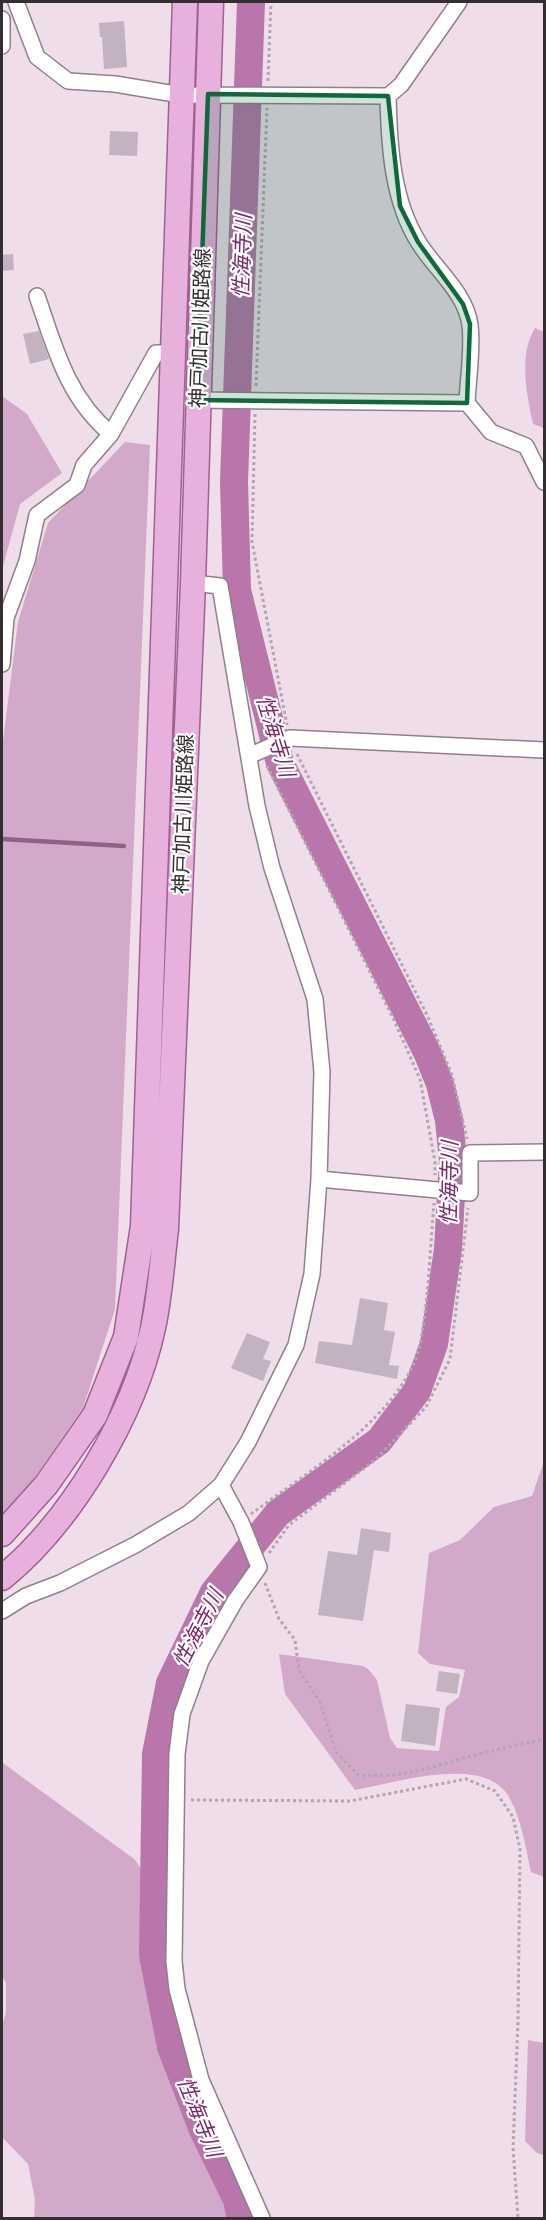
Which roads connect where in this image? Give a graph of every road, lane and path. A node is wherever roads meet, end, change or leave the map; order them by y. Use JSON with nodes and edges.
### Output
{"nodes":[{"id":1,"x":16,"y":2,"type":"edge"},
{"id":2,"x":185,"y":2,"type":"edge"},
{"id":3,"x":212,"y":2,"type":"edge"},
{"id":4,"x":271,"y":2,"type":"edge"},
{"id":5,"x":459,"y":2,"type":"edge"},
{"id":6,"x":2,"y":19,"type":"edge"},
{"id":7,"x":2,"y":46,"type":"edge"},
{"id":8,"x":214,"y":94,"type":"junction"},
{"id":9,"x":268,"y":95,"type":"junction"},
{"id":10,"x":181,"y":96,"type":"junction"},
{"id":11,"x":388,"y":96,"type":"junction"},
{"id":12,"x":37,"y":296,"type":"dead end"},
{"id":13,"x":173,"y":353,"type":"junction"},
{"id":14,"x":203,"y":400,"type":"junction"},
{"id":15,"x":255,"y":400,"type":"junction"},
{"id":16,"x":467,"y":403,"type":"junction"},
{"id":17,"x":111,"y":434,"type":"junction"},
{"id":18,"x":544,"y":482,"type":"edge"},
{"id":19,"x":193,"y":583,"type":"junction"},
{"id":20,"x":2,"y":664,"type":"edge"},
{"id":21,"x":290,"y":738,"type":"junction"},
{"id":22,"x":544,"y":750,"type":"edge"},
{"id":23,"x":255,"y":753,"type":"junction"},
{"id":24,"x":544,"y":1152,"type":"edge"},
{"id":25,"x":470,"y":1154,"type":"junction"},
{"id":26,"x":319,"y":1179,"type":"junction"},
{"id":27,"x":435,"y":1190,"type":"junction"},
{"id":28,"x":470,"y":1193,"type":"junction"},
{"id":29,"x":221,"y":1485,"type":"junction"},
{"id":30,"x":241,"y":1522,"type":"junction"},
{"id":31,"x":2,"y":1534,"type":"edge"},
{"id":32,"x":259,"y":1567,"type":"junction"},
{"id":33,"x":2,"y":1578,"type":"edge"},
{"id":34,"x":2,"y":1611,"type":"edge"},
{"id":35,"x":544,"y":1740,"type":"edge"},
{"id":36,"x":176,"y":1800,"type":"junction"},
{"id":37,"x":262,"y":2218,"type":"edge"},
{"id":38,"x":518,"y":2218,"type":"edge"}],
"edges":[{"from":1,"to":10,"type":"street"},
{"from":2,"to":10,"type":"main road","name":"神戸加古川姫路線"},
{"from":3,"to":8,"type":"main road","name":"神戸加古川姫路線"},
{"from":4,"to":9,"type":"path"},
{"from":5,"to":11,"type":"street"},
{"from":6,"to":7,"type":"street"},
{"from":8,"to":9,"type":"street"},
{"from":8,"to":10,"type":"street"},
{"from":8,"to":14,"type":"main road","name":"神戸加古川姫路線"},
{"from":9,"to":11,"type":"street"},
{"from":9,"to":15,"type":"path"},
{"from":10,"to":13,"type":"main road","name":"神戸加古川姫路線"},
{"from":11,"to":16,"type":"street"},
{"from":12,"to":17,"type":"street"},
{"from":13,"to":17,"type":"street"},
{"from":13,"to":31,"type":"main road","name":"神戸加古川姫路線"},
{"from":14,"to":15,"type":"street"},
{"from":14,"to":19,"type":"main road","name":"神戸加古川姫路線"},
{"from":15,"to":16,"type":"street"},
{"from":15,"to":21,"type":"path"},
{"from":16,"to":18,"type":"street"},
{"from":17,"to":20,"type":"street"},
{"from":19,"to":23,"type":"street"},
{"from":19,"to":33,"type":"main road","name":"神戸加古川姫路線"},
{"from":21,"to":22,"type":"street"},
{"from":21,"to":23,"type":"street"},
{"from":21,"to":25,"type":"path"},
{"from":23,"to":26,"type":"street"},
{"from":23,"to":27,"type":"path"},
{"from":24,"to":25,"type":"street"},
{"from":25,"to":28,"type":"street"},
{"from":26,"to":27,"type":"street"},
{"from":26,"to":29,"type":"street"},
{"from":27,"to":28,"type":"street"},
{"from":27,"to":30,"type":"path"},
{"from":28,"to":32,"type":"path"},
{"from":29,"to":30,"type":"street"},
{"from":29,"to":34,"type":"street"},
{"from":30,"to":32,"type":"street"},
{"from":32,"to":35,"type":"path"},
{"from":32,"to":36,"type":"street"},
{"from":36,"to":37,"type":"street"},
{"from":36,"to":38,"type":"path"}]}
